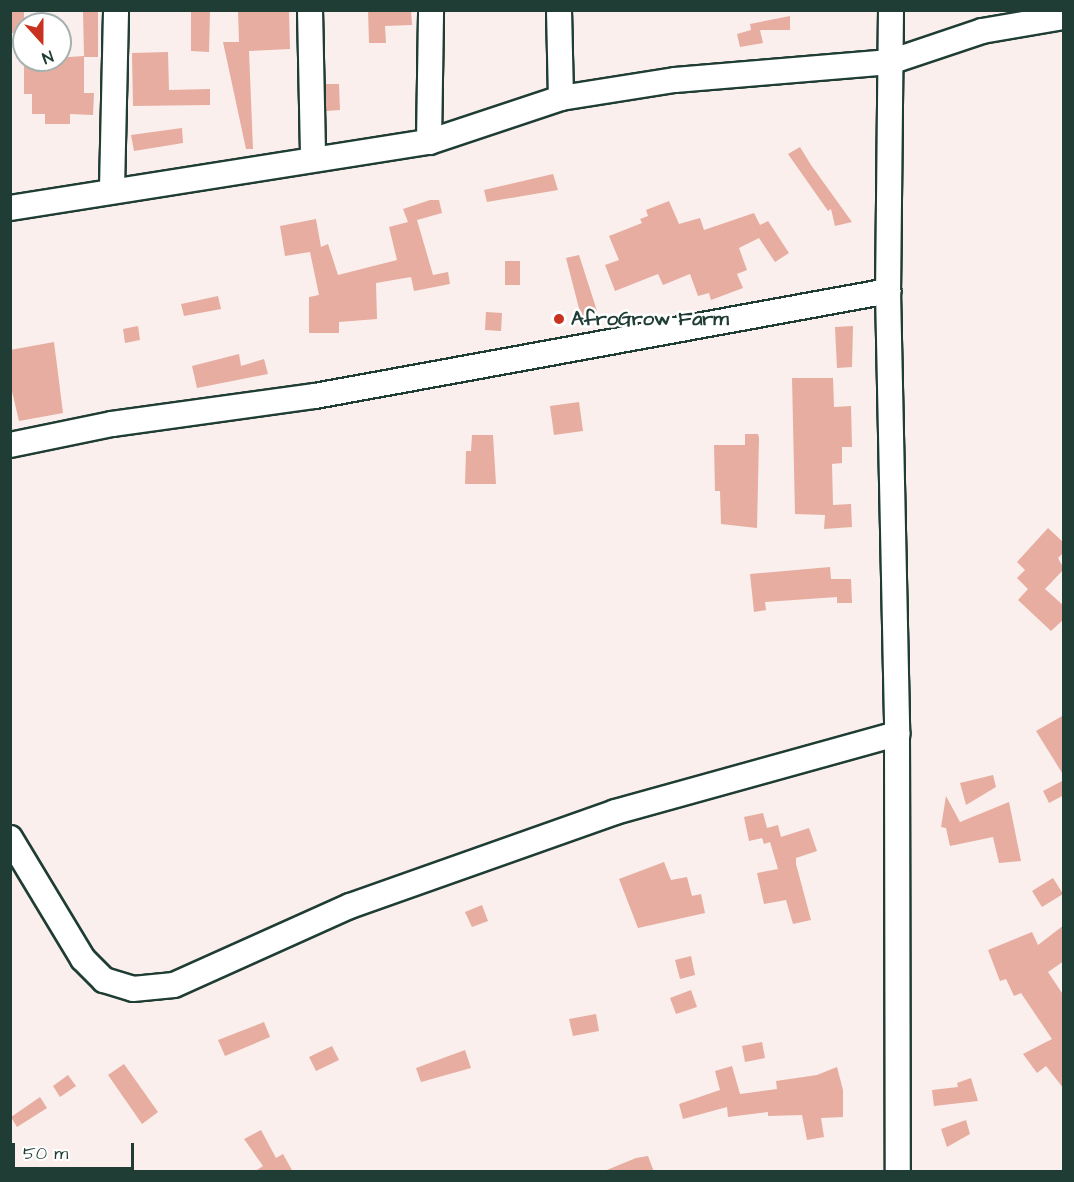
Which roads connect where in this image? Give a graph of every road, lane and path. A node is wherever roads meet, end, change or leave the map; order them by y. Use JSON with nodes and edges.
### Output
{"nodes":[{"id":1,"x":116,"y":10,"type":"edge"},
{"id":2,"x":310,"y":10,"type":"edge"},
{"id":3,"x":431,"y":10,"type":"edge"},
{"id":4,"x":559,"y":10,"type":"edge"},
{"id":5,"x":891,"y":10,"type":"edge"},
{"id":6,"x":1064,"y":17,"type":"edge"},
{"id":7,"x":890,"y":62,"type":"junction"},
{"id":8,"x":561,"y":98,"type":"junction"},
{"id":9,"x":429,"y":142,"type":"junction"},
{"id":10,"x":313,"y":159,"type":"junction"},
{"id":11,"x":112,"y":189,"type":"junction"},
{"id":12,"x":10,"y":208,"type":"edge"},
{"id":13,"x":888,"y":291,"type":"junction"},
{"id":14,"x":10,"y":445,"type":"edge"},
{"id":15,"x":897,"y":734,"type":"junction"},
{"id":16,"x":10,"y":838,"type":"edge"},
{"id":17,"x":898,"y":1172,"type":"edge"}],
"edges":[{"from":1,"to":11,"type":"street"},
{"from":2,"to":10,"type":"street"},
{"from":3,"to":9,"type":"street"},
{"from":4,"to":8,"type":"street"},
{"from":5,"to":7,"type":"street"},
{"from":6,"to":7,"type":"street"},
{"from":7,"to":8,"type":"street"},
{"from":7,"to":13,"type":"street"},
{"from":8,"to":9,"type":"street"},
{"from":9,"to":10,"type":"street"},
{"from":10,"to":11,"type":"street"},
{"from":11,"to":12,"type":"street"},
{"from":13,"to":14,"type":"street"},
{"from":13,"to":15,"type":"street"},
{"from":15,"to":16,"type":"street"},
{"from":15,"to":17,"type":"street"}]}
